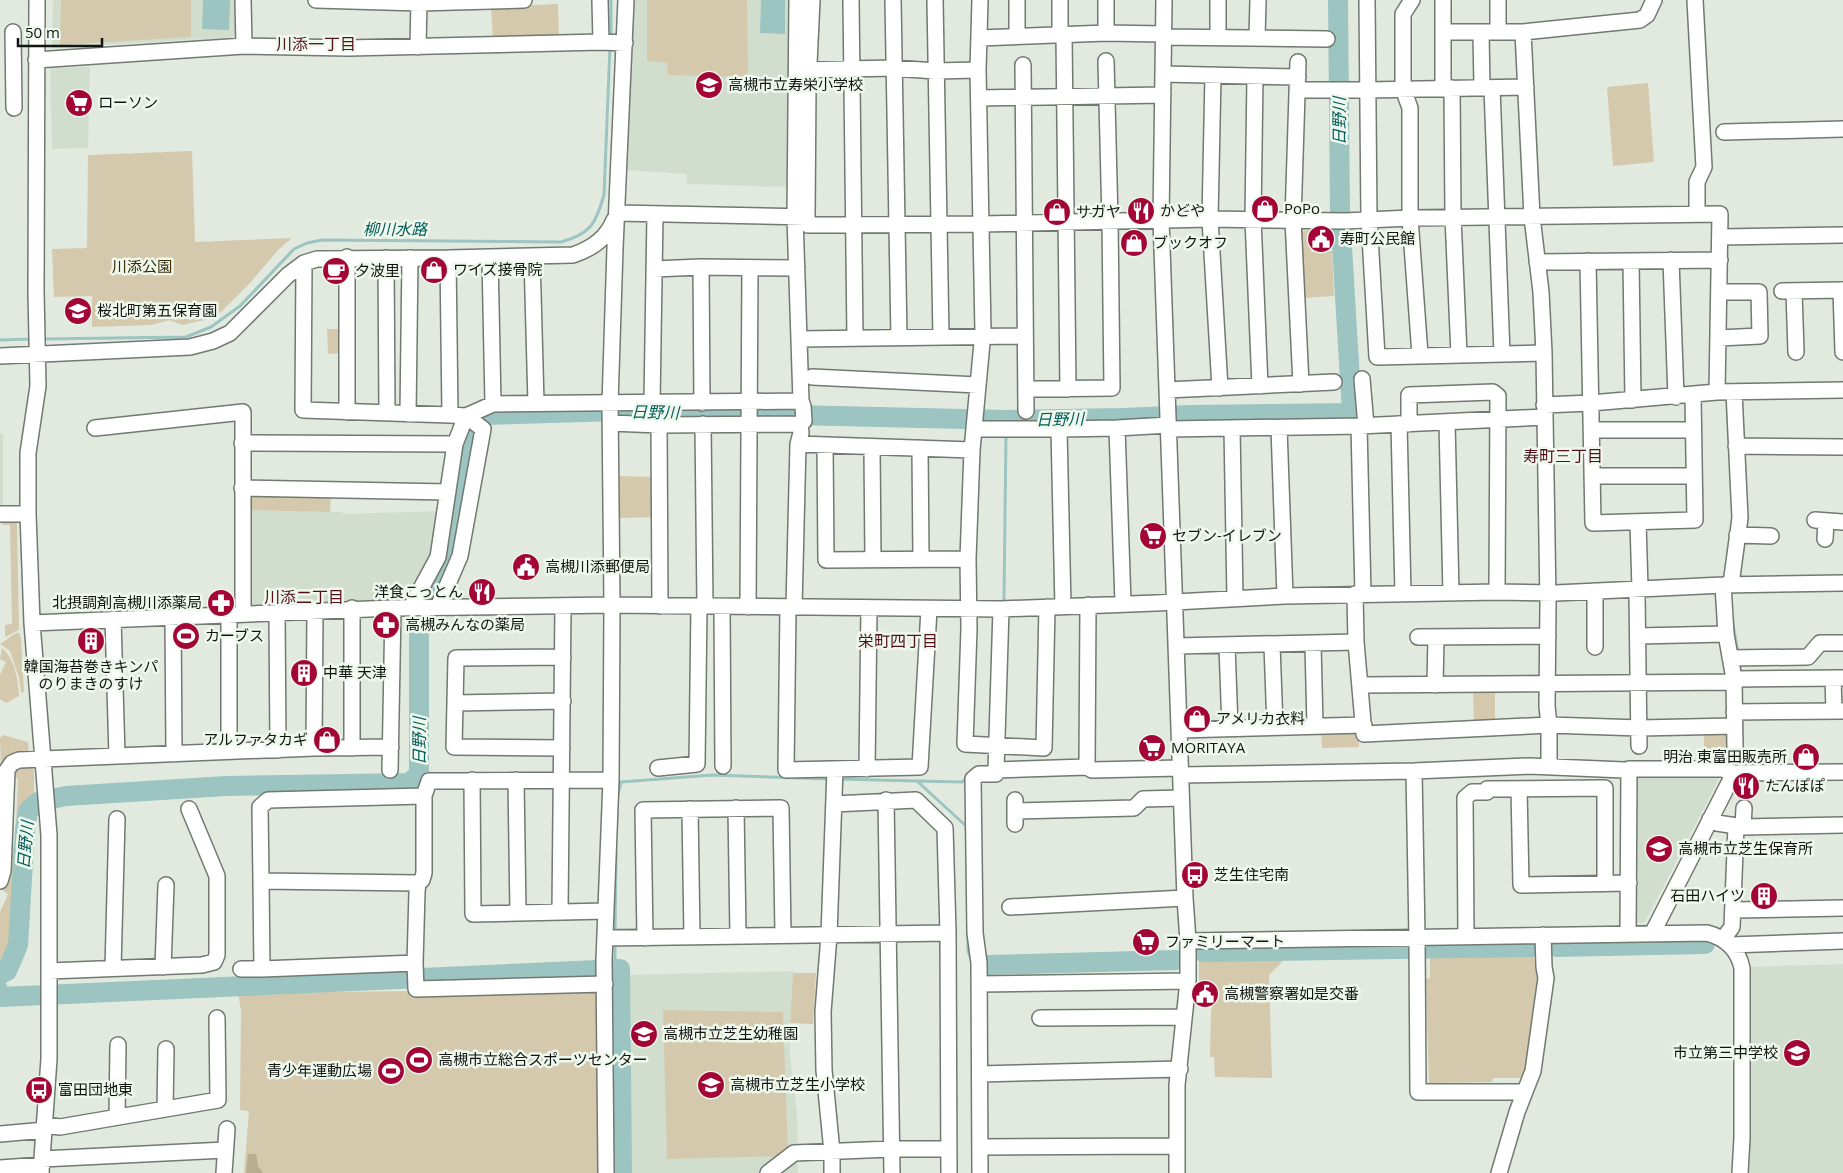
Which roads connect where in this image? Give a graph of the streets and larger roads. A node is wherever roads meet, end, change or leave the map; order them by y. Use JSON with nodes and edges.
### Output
{"nodes":[{"id":1,"x":37,"y":0,"type":"edge"},
{"id":2,"x":244,"y":0,"type":"edge"},
{"id":3,"x":316,"y":0,"type":"edge"},
{"id":4,"x":524,"y":0,"type":"edge"},
{"id":5,"x":600,"y":0,"type":"edge"},
{"id":6,"x":626,"y":0,"type":"edge"},
{"id":7,"x":797,"y":0,"type":"edge"},
{"id":8,"x":812,"y":0,"type":"edge"},
{"id":9,"x":850,"y":0,"type":"edge"},
{"id":10,"x":893,"y":0,"type":"edge"},
{"id":11,"x":935,"y":0,"type":"edge"},
{"id":12,"x":980,"y":0,"type":"edge"},
{"id":13,"x":1017,"y":0,"type":"edge"},
{"id":14,"x":1060,"y":0,"type":"edge"},
{"id":15,"x":1106,"y":0,"type":"edge"},
{"id":16,"x":1164,"y":0,"type":"edge"},
{"id":17,"x":1218,"y":0,"type":"edge"},
{"id":18,"x":1258,"y":0,"type":"edge"},
{"id":19,"x":1367,"y":0,"type":"edge"},
{"id":20,"x":1412,"y":0,"type":"edge"},
{"id":21,"x":1498,"y":0,"type":"edge"},
{"id":22,"x":1654,"y":0,"type":"edge"},
{"id":23,"x":1694,"y":0,"type":"edge"},
{"id":24,"x":1443,"y":1,"type":"dead end"},
{"id":25,"x":419,"y":2,"type":"edge"},
{"id":26,"x":6,"y":32,"type":"edge"},
{"id":27,"x":36,"y":32,"type":"junction"},
{"id":28,"x":1443,"y":32,"type":"junction"},
{"id":29,"x":1498,"y":32,"type":"junction"},
{"id":30,"x":1523,"y":32,"type":"junction"},
{"id":31,"x":1106,"y":33,"type":"junction"},
{"id":32,"x":1481,"y":34,"type":"junction"},
{"id":33,"x":1062,"y":35,"type":"junction"},
{"id":34,"x":1017,"y":36,"type":"junction"},
{"id":35,"x":1163,"y":36,"type":"junction"},
{"id":36,"x":980,"y":38,"type":"junction"},
{"id":37,"x":1218,"y":38,"type":"junction"},
{"id":38,"x":1257,"y":38,"type":"junction"},
{"id":39,"x":1327,"y":39,"type":"dead end"},
{"id":40,"x":601,"y":42,"type":"junction"},
{"id":41,"x":625,"y":43,"type":"junction"},
{"id":42,"x":244,"y":46,"type":"junction"},
{"id":43,"x":418,"y":47,"type":"junction"},
{"id":44,"x":36,"y":60,"type":"junction"},
{"id":45,"x":1106,"y":61,"type":"dead end"},
{"id":46,"x":1023,"y":65,"type":"dead end"},
{"id":47,"x":893,"y":68,"type":"junction"},
{"id":48,"x":852,"y":69,"type":"junction"},
{"id":49,"x":803,"y":70,"type":"junction"},
{"id":50,"x":978,"y":70,"type":"junction"},
{"id":51,"x":936,"y":71,"type":"junction"},
{"id":52,"x":1163,"y":74,"type":"junction"},
{"id":53,"x":1213,"y":75,"type":"junction"},
{"id":54,"x":1256,"y":76,"type":"junction"},
{"id":55,"x":1298,"y":76,"type":"junction"},
{"id":56,"x":1526,"y":87,"type":"junction"},
{"id":57,"x":1448,"y":88,"type":"junction"},
{"id":58,"x":1487,"y":88,"type":"junction"},
{"id":59,"x":1404,"y":89,"type":"junction"},
{"id":60,"x":1368,"y":90,"type":"junction"},
{"id":61,"x":1163,"y":95,"type":"junction"},
{"id":62,"x":1108,"y":96,"type":"junction"},
{"id":63,"x":1022,"y":97,"type":"junction"},
{"id":64,"x":1064,"y":97,"type":"junction"},
{"id":65,"x":979,"y":98,"type":"junction"},
{"id":66,"x":14,"y":108,"type":"dead end"},
{"id":67,"x":1843,"y":129,"type":"edge"},
{"id":68,"x":1724,"y":132,"type":"dead end"},
{"id":69,"x":617,"y":213,"type":"junction"},
{"id":70,"x":654,"y":214,"type":"junction"},
{"id":71,"x":1697,"y":214,"type":"junction"},
{"id":72,"x":1532,"y":216,"type":"junction"},
{"id":73,"x":801,"y":217,"type":"junction"},
{"id":74,"x":1453,"y":217,"type":"junction"},
{"id":75,"x":1496,"y":217,"type":"junction"},
{"id":76,"x":1410,"y":218,"type":"junction"},
{"id":77,"x":1210,"y":219,"type":"junction"},
{"id":78,"x":1253,"y":219,"type":"junction"},
{"id":79,"x":1369,"y":219,"type":"junction"},
{"id":80,"x":1161,"y":220,"type":"junction"},
{"id":81,"x":1293,"y":220,"type":"junction"},
{"id":82,"x":1110,"y":221,"type":"junction"},
{"id":83,"x":1066,"y":222,"type":"junction"},
{"id":84,"x":1024,"y":223,"type":"junction"},
{"id":85,"x":982,"y":224,"type":"junction"},
{"id":86,"x":854,"y":225,"type":"junction"},
{"id":87,"x":897,"y":225,"type":"junction"},
{"id":88,"x":940,"y":225,"type":"junction"},
{"id":89,"x":1843,"y":235,"type":"edge"},
{"id":90,"x":1721,"y":237,"type":"junction"},
{"id":91,"x":597,"y":242,"type":"junction"},
{"id":92,"x":532,"y":257,"type":"junction"},
{"id":93,"x":347,"y":258,"type":"junction"},
{"id":94,"x":386,"y":258,"type":"junction"},
{"id":95,"x":410,"y":258,"type":"junction"},
{"id":96,"x":448,"y":258,"type":"junction"},
{"id":97,"x":490,"y":258,"type":"junction"},
{"id":98,"x":1671,"y":260,"type":"junction"},
{"id":99,"x":1720,"y":260,"type":"junction"},
{"id":100,"x":1588,"y":261,"type":"junction"},
{"id":101,"x":1631,"y":261,"type":"junction"},
{"id":102,"x":1537,"y":262,"type":"junction"},
{"id":103,"x":304,"y":264,"type":"junction"},
{"id":104,"x":702,"y":267,"type":"junction"},
{"id":105,"x":750,"y":268,"type":"junction"},
{"id":106,"x":797,"y":268,"type":"junction"},
{"id":107,"x":654,"y":269,"type":"junction"},
{"id":108,"x":614,"y":273,"type":"junction"},
{"id":109,"x":1842,"y":290,"type":"edge"},
{"id":110,"x":1720,"y":292,"type":"junction"},
{"id":111,"x":1025,"y":336,"type":"junction"},
{"id":112,"x":941,"y":337,"type":"junction"},
{"id":113,"x":983,"y":337,"type":"junction"},
{"id":114,"x":855,"y":338,"type":"junction"},
{"id":115,"x":899,"y":338,"type":"junction"},
{"id":116,"x":1718,"y":338,"type":"junction"},
{"id":117,"x":799,"y":339,"type":"junction"},
{"id":118,"x":1796,"y":352,"type":"dead end"},
{"id":119,"x":1840,"y":352,"type":"edge"},
{"id":120,"x":37,"y":353,"type":"junction"},
{"id":121,"x":1544,"y":353,"type":"junction"},
{"id":122,"x":1502,"y":354,"type":"junction"},
{"id":123,"x":1420,"y":355,"type":"junction"},
{"id":124,"x":1460,"y":355,"type":"junction"},
{"id":125,"x":0,"y":356,"type":"edge"},
{"id":126,"x":812,"y":377,"type":"dead end"},
{"id":127,"x":1362,"y":379,"type":"dead end"},
{"id":128,"x":1334,"y":382,"type":"dead end"},
{"id":129,"x":1301,"y":384,"type":"junction"},
{"id":130,"x":978,"y":385,"type":"junction"},
{"id":131,"x":1260,"y":386,"type":"junction"},
{"id":132,"x":1220,"y":388,"type":"junction"},
{"id":133,"x":1026,"y":389,"type":"junction"},
{"id":134,"x":1068,"y":389,"type":"junction"},
{"id":135,"x":1167,"y":390,"type":"junction"},
{"id":136,"x":1843,"y":390,"type":"edge"},
{"id":137,"x":1717,"y":392,"type":"junction"},
{"id":138,"x":1734,"y":392,"type":"junction"},
{"id":139,"x":1693,"y":396,"type":"junction"},
{"id":140,"x":1676,"y":397,"type":"junction"},
{"id":141,"x":1633,"y":400,"type":"junction"},
{"id":142,"x":801,"y":401,"type":"junction"},
{"id":143,"x":750,"y":402,"type":"junction"},
{"id":144,"x":536,"y":403,"type":"junction"},
{"id":145,"x":652,"y":403,"type":"junction"},
{"id":146,"x":702,"y":403,"type":"junction"},
{"id":147,"x":493,"y":404,"type":"junction"},
{"id":148,"x":1592,"y":404,"type":"junction"},
{"id":149,"x":1026,"y":411,"type":"dead end"},
{"id":150,"x":1544,"y":411,"type":"junction"},
{"id":151,"x":347,"y":412,"type":"junction"},
{"id":152,"x":387,"y":413,"type":"junction"},
{"id":153,"x":610,"y":413,"type":"junction"},
{"id":154,"x":408,"y":414,"type":"junction"},
{"id":155,"x":450,"y":415,"type":"junction"},
{"id":156,"x":466,"y":416,"type":"junction"},
{"id":157,"x":1497,"y":420,"type":"junction"},
{"id":158,"x":1447,"y":422,"type":"junction"},
{"id":159,"x":750,"y":423,"type":"junction"},
{"id":160,"x":703,"y":424,"type":"junction"},
{"id":161,"x":800,"y":424,"type":"junction"},
{"id":162,"x":1404,"y":424,"type":"junction"},
{"id":163,"x":659,"y":425,"type":"junction"},
{"id":164,"x":1362,"y":426,"type":"junction"},
{"id":165,"x":1169,"y":427,"type":"junction"},
{"id":166,"x":95,"y":428,"type":"dead end"},
{"id":167,"x":1117,"y":428,"type":"junction"},
{"id":168,"x":1232,"y":428,"type":"junction"},
{"id":169,"x":1280,"y":428,"type":"junction"},
{"id":170,"x":974,"y":429,"type":"junction"},
{"id":171,"x":1059,"y":429,"type":"junction"},
{"id":172,"x":1592,"y":430,"type":"junction"},
{"id":173,"x":1693,"y":430,"type":"junction"},
{"id":174,"x":242,"y":443,"type":"junction"},
{"id":175,"x":455,"y":444,"type":"junction"},
{"id":176,"x":798,"y":444,"type":"junction"},
{"id":177,"x":825,"y":445,"type":"junction"},
{"id":178,"x":1736,"y":446,"type":"junction"},
{"id":179,"x":872,"y":447,"type":"junction"},
{"id":180,"x":1843,"y":447,"type":"edge"},
{"id":181,"x":920,"y":448,"type":"junction"},
{"id":182,"x":972,"y":450,"type":"junction"},
{"id":183,"x":1592,"y":476,"type":"junction"},
{"id":184,"x":1694,"y":476,"type":"junction"},
{"id":185,"x":242,"y":488,"type":"junction"},
{"id":186,"x":448,"y":492,"type":"junction"},
{"id":187,"x":0,"y":514,"type":"edge"},
{"id":188,"x":28,"y":514,"type":"junction"},
{"id":189,"x":1638,"y":522,"type":"junction"},
{"id":190,"x":1843,"y":522,"type":"edge"},
{"id":191,"x":1737,"y":535,"type":"junction"},
{"id":192,"x":442,"y":536,"type":"junction"},
{"id":193,"x":1771,"y":536,"type":"dead end"},
{"id":194,"x":1825,"y":539,"type":"dead end"},
{"id":195,"x":463,"y":540,"type":"junction"},
{"id":196,"x":921,"y":559,"type":"junction"},
{"id":197,"x":968,"y":559,"type":"junction"},
{"id":198,"x":873,"y":560,"type":"junction"},
{"id":199,"x":1843,"y":583,"type":"edge"},
{"id":200,"x":1727,"y":584,"type":"junction"},
{"id":201,"x":1640,"y":589,"type":"junction"},
{"id":202,"x":1595,"y":591,"type":"junction"},
{"id":203,"x":1498,"y":592,"type":"junction"},
{"id":204,"x":1403,"y":593,"type":"junction"},
{"id":205,"x":1451,"y":593,"type":"junction"},
{"id":206,"x":1359,"y":594,"type":"junction"},
{"id":207,"x":1547,"y":594,"type":"junction"},
{"id":208,"x":1285,"y":596,"type":"junction"},
{"id":209,"x":1235,"y":598,"type":"junction"},
{"id":210,"x":1175,"y":601,"type":"junction"},
{"id":211,"x":1123,"y":603,"type":"junction"},
{"id":212,"x":612,"y":605,"type":"junction"},
{"id":213,"x":1088,"y":605,"type":"junction"},
{"id":214,"x":563,"y":606,"type":"junction"},
{"id":215,"x":660,"y":606,"type":"junction"},
{"id":216,"x":702,"y":606,"type":"junction"},
{"id":217,"x":438,"y":607,"type":"junction"},
{"id":218,"x":722,"y":607,"type":"junction"},
{"id":219,"x":748,"y":607,"type":"junction"},
{"id":220,"x":791,"y":607,"type":"junction"},
{"id":221,"x":1047,"y":607,"type":"junction"},
{"id":222,"x":1063,"y":607,"type":"junction"},
{"id":223,"x":352,"y":608,"type":"junction"},
{"id":224,"x":393,"y":608,"type":"junction"},
{"id":225,"x":411,"y":608,"type":"junction"},
{"id":226,"x":869,"y":608,"type":"junction"},
{"id":227,"x":929,"y":608,"type":"junction"},
{"id":228,"x":1001,"y":608,"type":"junction"},
{"id":229,"x":968,"y":609,"type":"junction"},
{"id":230,"x":315,"y":610,"type":"junction"},
{"id":231,"x":277,"y":613,"type":"junction"},
{"id":232,"x":236,"y":614,"type":"junction"},
{"id":233,"x":174,"y":617,"type":"junction"},
{"id":234,"x":113,"y":619,"type":"junction"},
{"id":235,"x":32,"y":623,"type":"junction"},
{"id":236,"x":1726,"y":634,"type":"junction"},
{"id":237,"x":1548,"y":636,"type":"junction"},
{"id":238,"x":1638,"y":636,"type":"junction"},
{"id":239,"x":1418,"y":637,"type":"dead end"},
{"id":240,"x":1436,"y":637,"type":"junction"},
{"id":241,"x":1356,"y":642,"type":"junction"},
{"id":242,"x":1843,"y":643,"type":"edge"},
{"id":243,"x":1313,"y":644,"type":"junction"},
{"id":244,"x":1272,"y":645,"type":"junction"},
{"id":245,"x":1176,"y":646,"type":"junction"},
{"id":246,"x":1226,"y":646,"type":"junction"},
{"id":247,"x":1595,"y":647,"type":"dead end"},
{"id":248,"x":562,"y":657,"type":"junction"},
{"id":249,"x":1730,"y":658,"type":"junction"},
{"id":250,"x":1838,"y":678,"type":"edge"},
{"id":251,"x":1734,"y":680,"type":"junction"},
{"id":252,"x":1639,"y":682,"type":"junction"},
{"id":253,"x":1548,"y":684,"type":"junction"},
{"id":254,"x":1360,"y":685,"type":"junction"},
{"id":255,"x":1435,"y":685,"type":"junction"},
{"id":256,"x":563,"y":701,"type":"junction"},
{"id":257,"x":455,"y":703,"type":"junction"},
{"id":258,"x":1838,"y":711,"type":"edge"},
{"id":259,"x":1734,"y":719,"type":"junction"},
{"id":260,"x":1364,"y":725,"type":"junction"},
{"id":261,"x":1549,"y":725,"type":"junction"},
{"id":262,"x":1315,"y":726,"type":"junction"},
{"id":263,"x":1275,"y":727,"type":"junction"},
{"id":264,"x":1230,"y":728,"type":"junction"},
{"id":265,"x":1640,"y":728,"type":"junction"},
{"id":266,"x":1180,"y":730,"type":"junction"},
{"id":267,"x":996,"y":746,"type":"junction"},
{"id":268,"x":1639,"y":746,"type":"dead end"},
{"id":269,"x":391,"y":747,"type":"junction"},
{"id":270,"x":314,"y":748,"type":"junction"},
{"id":271,"x":352,"y":748,"type":"junction"},
{"id":272,"x":562,"y":748,"type":"junction"},
{"id":273,"x":1735,"y":748,"type":"dead end"},
{"id":274,"x":278,"y":750,"type":"junction"},
{"id":275,"x":229,"y":752,"type":"junction"},
{"id":276,"x":174,"y":754,"type":"junction"},
{"id":277,"x":117,"y":756,"type":"junction"},
{"id":278,"x":42,"y":759,"type":"junction"},
{"id":279,"x":723,"y":766,"type":"dead end"},
{"id":280,"x":1087,"y":767,"type":"junction"},
{"id":281,"x":1550,"y":767,"type":"junction"},
{"id":282,"x":658,"y":768,"type":"dead end"},
{"id":283,"x":1629,"y":768,"type":"junction"},
{"id":284,"x":867,"y":769,"type":"junction"},
{"id":285,"x":390,"y":770,"type":"dead end"},
{"id":286,"x":835,"y":770,"type":"junction"},
{"id":287,"x":996,"y":770,"type":"junction"},
{"id":288,"x":1181,"y":771,"type":"junction"},
{"id":289,"x":1414,"y":771,"type":"junction"},
{"id":290,"x":1843,"y":772,"type":"edge"},
{"id":291,"x":1734,"y":773,"type":"junction"},
{"id":292,"x":472,"y":780,"type":"junction"},
{"id":293,"x":516,"y":780,"type":"junction"},
{"id":294,"x":562,"y":780,"type":"junction"},
{"id":295,"x":611,"y":780,"type":"junction"},
{"id":296,"x":1519,"y":789,"type":"junction"},
{"id":297,"x":424,"y":796,"type":"junction"},
{"id":298,"x":1181,"y":798,"type":"junction"},
{"id":299,"x":886,"y":800,"type":"junction"},
{"id":300,"x":834,"y":804,"type":"junction"},
{"id":301,"x":736,"y":808,"type":"junction"},
{"id":302,"x":1744,"y":808,"type":"dead end"},
{"id":303,"x":190,"y":809,"type":"dead end"},
{"id":304,"x":690,"y":809,"type":"junction"},
{"id":305,"x":1015,"y":812,"type":"dead end"},
{"id":306,"x":117,"y":819,"type":"dead end"},
{"id":307,"x":1710,"y":819,"type":"junction"},
{"id":308,"x":1843,"y":825,"type":"edge"},
{"id":309,"x":1741,"y":826,"type":"junction"},
{"id":310,"x":1744,"y":844,"type":"dead end"},
{"id":311,"x":0,"y":881,"type":"edge"},
{"id":312,"x":261,"y":881,"type":"junction"},
{"id":313,"x":418,"y":883,"type":"junction"},
{"id":314,"x":1606,"y":883,"type":"junction"},
{"id":315,"x":1628,"y":883,"type":"junction"},
{"id":316,"x":166,"y":886,"type":"dead end"},
{"id":317,"x":1185,"y":898,"type":"junction"},
{"id":318,"x":1010,"y":907,"type":"dead end"},
{"id":319,"x":1843,"y":908,"type":"edge"},
{"id":320,"x":1733,"y":910,"type":"junction"},
{"id":321,"x":606,"y":911,"type":"junction"},
{"id":322,"x":560,"y":912,"type":"junction"},
{"id":323,"x":518,"y":913,"type":"junction"},
{"id":324,"x":948,"y":933,"type":"junction"},
{"id":325,"x":829,"y":934,"type":"junction"},
{"id":326,"x":888,"y":934,"type":"junction"},
{"id":327,"x":1628,"y":934,"type":"junction"},
{"id":328,"x":1652,"y":934,"type":"junction"},
{"id":329,"x":783,"y":935,"type":"junction"},
{"id":330,"x":1543,"y":935,"type":"junction"},
{"id":331,"x":738,"y":936,"type":"junction"},
{"id":332,"x":1466,"y":936,"type":"junction"},
{"id":333,"x":692,"y":937,"type":"junction"},
{"id":334,"x":605,"y":938,"type":"junction"},
{"id":335,"x":645,"y":938,"type":"junction"},
{"id":336,"x":1188,"y":941,"type":"junction"},
{"id":337,"x":1843,"y":941,"type":"edge"},
{"id":338,"x":1727,"y":942,"type":"junction"},
{"id":339,"x":1417,"y":945,"type":"junction"},
{"id":340,"x":415,"y":966,"type":"junction"},
{"id":341,"x":163,"y":967,"type":"junction"},
{"id":342,"x":113,"y":968,"type":"junction"},
{"id":343,"x":262,"y":968,"type":"junction"},
{"id":344,"x":241,"y":969,"type":"dead end"},
{"id":345,"x":49,"y":971,"type":"junction"},
{"id":346,"x":605,"y":980,"type":"junction"},
{"id":347,"x":1188,"y":981,"type":"junction"},
{"id":348,"x":979,"y":984,"type":"junction"},
{"id":349,"x":1184,"y":1017,"type":"junction"},
{"id":350,"x":217,"y":1018,"type":"dead end"},
{"id":351,"x":1040,"y":1018,"type":"dead end"},
{"id":352,"x":118,"y":1045,"type":"dead end"},
{"id":353,"x":166,"y":1049,"type":"dead end"},
{"id":354,"x":1180,"y":1069,"type":"junction"},
{"id":355,"x":980,"y":1074,"type":"junction"},
{"id":356,"x":1524,"y":1092,"type":"junction"},
{"id":357,"x":165,"y":1109,"type":"junction"},
{"id":358,"x":117,"y":1117,"type":"junction"},
{"id":359,"x":45,"y":1128,"type":"junction"},
{"id":360,"x":226,"y":1130,"type":"dead end"},
{"id":361,"x":0,"y":1134,"type":"edge"},
{"id":362,"x":1177,"y":1146,"type":"junction"},
{"id":363,"x":980,"y":1147,"type":"junction"},
{"id":364,"x":891,"y":1149,"type":"junction"},
{"id":365,"x":949,"y":1149,"type":"junction"},
{"id":366,"x":225,"y":1150,"type":"junction"},
{"id":367,"x":832,"y":1152,"type":"junction"},
{"id":368,"x":42,"y":1166,"type":"edge"},
{"id":369,"x":0,"y":1168,"type":"edge"},
{"id":370,"x":224,"y":1173,"type":"edge"},
{"id":371,"x":606,"y":1173,"type":"edge"},
{"id":372,"x":768,"y":1173,"type":"edge"},
{"id":373,"x":832,"y":1173,"type":"edge"},
{"id":374,"x":892,"y":1173,"type":"edge"},
{"id":375,"x":949,"y":1173,"type":"edge"},
{"id":376,"x":980,"y":1173,"type":"edge"},
{"id":377,"x":1177,"y":1173,"type":"edge"},
{"id":378,"x":1499,"y":1173,"type":"edge"},
{"id":379,"x":1740,"y":1173,"type":"edge"}],
"edges":[{"from":1,"to":27,"type":"street"},
{"from":2,"to":42,"type":"street"},
{"from":3,"to":25,"type":"street"},
{"from":4,"to":25,"type":"street"},
{"from":5,"to":40,"type":"street"},
{"from":6,"to":41,"type":"street"},
{"from":7,"to":49,"type":"street"},
{"from":8,"to":49,"type":"street"},
{"from":9,"to":48,"type":"street"},
{"from":10,"to":47,"type":"street"},
{"from":11,"to":51,"type":"street"},
{"from":12,"to":36,"type":"street"},
{"from":13,"to":34,"type":"street"},
{"from":14,"to":33,"type":"street"},
{"from":15,"to":31,"type":"street"},
{"from":16,"to":35,"type":"street"},
{"from":17,"to":37,"type":"street"},
{"from":18,"to":38,"type":"street"},
{"from":19,"to":60,"type":"street"},
{"from":20,"to":59,"type":"street"},
{"from":21,"to":29,"type":"street"},
{"from":22,"to":30,"type":"street"},
{"from":23,"to":71,"type":"street"},
{"from":24,"to":28,"type":"street"},
{"from":25,"to":43,"type":"street"},
{"from":26,"to":27,"type":"street"},
{"from":26,"to":66,"type":"street"},
{"from":27,"to":44,"type":"street"},
{"from":28,"to":32,"type":"street"},
{"from":28,"to":57,"type":"street"},
{"from":29,"to":30,"type":"street"},
{"from":29,"to":32,"type":"street"},
{"from":30,"to":56,"type":"street"},
{"from":31,"to":33,"type":"street"},
{"from":31,"to":35,"type":"street"},
{"from":32,"to":58,"type":"street"},
{"from":33,"to":34,"type":"street"},
{"from":33,"to":64,"type":"street"},
{"from":34,"to":36,"type":"street"},
{"from":35,"to":37,"type":"street"},
{"from":35,"to":52,"type":"street"},
{"from":36,"to":50,"type":"street"},
{"from":37,"to":38,"type":"street"},
{"from":38,"to":39,"type":"street"},
{"from":40,"to":41,"type":"street"},
{"from":40,"to":43,"type":"street"},
{"from":41,"to":69,"type":"street"},
{"from":42,"to":43,"type":"street"},
{"from":42,"to":44,"type":"street"},
{"from":44,"to":120,"type":"street"},
{"from":45,"to":62,"type":"street"},
{"from":46,"to":63,"type":"street"},
{"from":47,"to":48,"type":"street"},
{"from":47,"to":51,"type":"street"},
{"from":47,"to":87,"type":"street"},
{"from":48,"to":49,"type":"street"},
{"from":48,"to":86,"type":"street"},
{"from":49,"to":73,"type":"street"},
{"from":50,"to":51,"type":"street"},
{"from":50,"to":65,"type":"street"},
{"from":51,"to":88,"type":"street"},
{"from":52,"to":53,"type":"street"},
{"from":52,"to":61,"type":"street"},
{"from":53,"to":54,"type":"street"},
{"from":53,"to":77,"type":"street"},
{"from":54,"to":55,"type":"street"},
{"from":54,"to":78,"type":"street"},
{"from":55,"to":60,"type":"street"},
{"from":55,"to":81,"type":"street"},
{"from":56,"to":58,"type":"street"},
{"from":56,"to":72,"type":"street"},
{"from":57,"to":58,"type":"street"},
{"from":57,"to":59,"type":"street"},
{"from":57,"to":74,"type":"street"},
{"from":58,"to":75,"type":"street"},
{"from":59,"to":60,"type":"street"},
{"from":59,"to":76,"type":"street"},
{"from":60,"to":79,"type":"street"},
{"from":61,"to":62,"type":"street"},
{"from":61,"to":80,"type":"street"},
{"from":62,"to":64,"type":"street"},
{"from":62,"to":82,"type":"street"},
{"from":63,"to":64,"type":"street"},
{"from":63,"to":65,"type":"street"},
{"from":63,"to":84,"type":"street"},
{"from":64,"to":83,"type":"street"},
{"from":65,"to":85,"type":"street"},
{"from":67,"to":68,"type":"street"},
{"from":69,"to":70,"type":"street"},
{"from":69,"to":91,"type":"street"},
{"from":69,"to":108,"type":"street"},
{"from":70,"to":73,"type":"street"},
{"from":70,"to":107,"type":"street"},
{"from":71,"to":72,"type":"street"},
{"from":71,"to":90,"type":"street"},
{"from":72,"to":75,"type":"street"},
{"from":72,"to":102,"type":"street"},
{"from":73,"to":86,"type":"street"},
{"from":73,"to":106,"type":"street"},
{"from":74,"to":75,"type":"street"},
{"from":74,"to":76,"type":"street"},
{"from":74,"to":124,"type":"street"},
{"from":75,"to":122,"type":"street"},
{"from":76,"to":79,"type":"street"},
{"from":76,"to":123,"type":"street"},
{"from":77,"to":78,"type":"street"},
{"from":77,"to":80,"type":"street"},
{"from":77,"to":132,"type":"street"},
{"from":78,"to":81,"type":"street"},
{"from":78,"to":131,"type":"street"},
{"from":79,"to":81,"type":"street"},
{"from":79,"to":123,"type":"street"},
{"from":80,"to":82,"type":"street"},
{"from":80,"to":135,"type":"street"},
{"from":81,"to":129,"type":"street"},
{"from":82,"to":83,"type":"street"},
{"from":82,"to":134,"type":"street"},
{"from":83,"to":84,"type":"street"},
{"from":83,"to":134,"type":"street"},
{"from":84,"to":85,"type":"street"},
{"from":84,"to":111,"type":"street"},
{"from":85,"to":88,"type":"street"},
{"from":85,"to":113,"type":"street"},
{"from":86,"to":87,"type":"street"},
{"from":86,"to":114,"type":"street"},
{"from":87,"to":88,"type":"street"},
{"from":87,"to":115,"type":"street"},
{"from":88,"to":112,"type":"street"},
{"from":89,"to":90,"type":"street"},
{"from":90,"to":99,"type":"street"},
{"from":91,"to":92,"type":"street"},
{"from":91,"to":108,"type":"street"},
{"from":92,"to":97,"type":"street"},
{"from":92,"to":144,"type":"street"},
{"from":93,"to":94,"type":"street"},
{"from":93,"to":103,"type":"street"},
{"from":93,"to":151,"type":"street"},
{"from":94,"to":95,"type":"street"},
{"from":94,"to":152,"type":"street"},
{"from":95,"to":96,"type":"street"},
{"from":95,"to":154,"type":"street"},
{"from":96,"to":97,"type":"street"},
{"from":96,"to":155,"type":"street"},
{"from":97,"to":147,"type":"street"},
{"from":98,"to":99,"type":"street"},
{"from":98,"to":101,"type":"street"},
{"from":98,"to":140,"type":"street"},
{"from":99,"to":110,"type":"street"},
{"from":100,"to":101,"type":"street"},
{"from":100,"to":102,"type":"street"},
{"from":100,"to":148,"type":"street"},
{"from":101,"to":141,"type":"street"},
{"from":102,"to":121,"type":"street"},
{"from":103,"to":120,"type":"street"},
{"from":103,"to":151,"type":"street"},
{"from":104,"to":105,"type":"street"},
{"from":104,"to":107,"type":"street"},
{"from":104,"to":146,"type":"street"},
{"from":105,"to":106,"type":"street"},
{"from":105,"to":143,"type":"street"},
{"from":106,"to":117,"type":"street"},
{"from":107,"to":145,"type":"street"},
{"from":108,"to":153,"type":"street"},
{"from":109,"to":118,"type":"street"},
{"from":109,"to":119,"type":"street"},
{"from":110,"to":116,"type":"street"},
{"from":110,"to":116,"type":"street"},
{"from":111,"to":113,"type":"street"},
{"from":111,"to":133,"type":"street"},
{"from":112,"to":113,"type":"street"},
{"from":112,"to":115,"type":"street"},
{"from":113,"to":130,"type":"street"},
{"from":114,"to":115,"type":"street"},
{"from":114,"to":117,"type":"street"},
{"from":116,"to":137,"type":"street"},
{"from":117,"to":142,"type":"street"},
{"from":120,"to":125,"type":"street"},
{"from":120,"to":188,"type":"street"},
{"from":121,"to":122,"type":"street"},
{"from":121,"to":150,"type":"street"},
{"from":122,"to":124,"type":"street"},
{"from":123,"to":124,"type":"street"},
{"from":126,"to":130,"type":"street"},
{"from":127,"to":164,"type":"street"},
{"from":128,"to":129,"type":"street"},
{"from":129,"to":131,"type":"street"},
{"from":130,"to":170,"type":"street"},
{"from":131,"to":132,"type":"street"},
{"from":132,"to":135,"type":"street"},
{"from":133,"to":134,"type":"street"},
{"from":133,"to":149,"type":"street"},
{"from":135,"to":165,"type":"street"},
{"from":136,"to":138,"type":"street"},
{"from":137,"to":138,"type":"street"},
{"from":137,"to":139,"type":"street"},
{"from":138,"to":178,"type":"street"},
{"from":139,"to":140,"type":"street"},
{"from":139,"to":173,"type":"street"},
{"from":140,"to":141,"type":"street"},
{"from":141,"to":148,"type":"street"},
{"from":142,"to":143,"type":"street"},
{"from":142,"to":161,"type":"street"},
{"from":143,"to":146,"type":"street"},
{"from":143,"to":159,"type":"street"},
{"from":144,"to":147,"type":"street"},
{"from":144,"to":153,"type":"street"},
{"from":145,"to":146,"type":"street"},
{"from":145,"to":153,"type":"street"},
{"from":147,"to":156,"type":"street"},
{"from":148,"to":150,"type":"street"},
{"from":148,"to":172,"type":"street"},
{"from":150,"to":157,"type":"street"},
{"from":150,"to":207,"type":"street"},
{"from":151,"to":152,"type":"street"},
{"from":152,"to":154,"type":"street"},
{"from":153,"to":163,"type":"street"},
{"from":153,"to":212,"type":"street"},
{"from":154,"to":155,"type":"street"},
{"from":155,"to":156,"type":"street"},
{"from":156,"to":175,"type":"street"},
{"from":156,"to":195,"type":"street"},
{"from":157,"to":158,"type":"street"},
{"from":157,"to":162,"type":"street"},
{"from":157,"to":203,"type":"street"},
{"from":158,"to":162,"type":"street"},
{"from":158,"to":205,"type":"street"},
{"from":159,"to":160,"type":"street"},
{"from":159,"to":161,"type":"street"},
{"from":159,"to":219,"type":"street"},
{"from":160,"to":163,"type":"street"},
{"from":160,"to":216,"type":"street"},
{"from":161,"to":176,"type":"street"},
{"from":162,"to":164,"type":"street"},
{"from":162,"to":204,"type":"street"},
{"from":163,"to":215,"type":"street"},
{"from":164,"to":169,"type":"street"},
{"from":164,"to":206,"type":"street"},
{"from":165,"to":167,"type":"street"},
{"from":165,"to":168,"type":"street"},
{"from":165,"to":210,"type":"street"},
{"from":166,"to":174,"type":"street"},
{"from":167,"to":171,"type":"street"},
{"from":167,"to":211,"type":"street"},
{"from":168,"to":169,"type":"street"},
{"from":168,"to":209,"type":"street"},
{"from":169,"to":208,"type":"street"},
{"from":170,"to":171,"type":"street"},
{"from":170,"to":182,"type":"street"},
{"from":171,"to":222,"type":"street"},
{"from":172,"to":173,"type":"street"},
{"from":172,"to":183,"type":"street"},
{"from":173,"to":184,"type":"street"},
{"from":174,"to":175,"type":"street"},
{"from":174,"to":185,"type":"street"},
{"from":175,"to":186,"type":"street"},
{"from":176,"to":177,"type":"street"},
{"from":176,"to":220,"type":"street"},
{"from":177,"to":179,"type":"street"},
{"from":177,"to":198,"type":"street"},
{"from":178,"to":180,"type":"street"},
{"from":178,"to":191,"type":"street"},
{"from":179,"to":181,"type":"street"},
{"from":179,"to":198,"type":"street"},
{"from":181,"to":182,"type":"street"},
{"from":181,"to":196,"type":"street"},
{"from":182,"to":197,"type":"street"},
{"from":183,"to":184,"type":"street"},
{"from":183,"to":189,"type":"street"},
{"from":184,"to":189,"type":"street"},
{"from":185,"to":186,"type":"street"},
{"from":185,"to":232,"type":"street"},
{"from":186,"to":192,"type":"street"},
{"from":187,"to":188,"type":"street"},
{"from":188,"to":235,"type":"street"},
{"from":189,"to":201,"type":"street"},
{"from":190,"to":194,"type":"street"},
{"from":191,"to":193,"type":"street"},
{"from":191,"to":200,"type":"street"},
{"from":192,"to":195,"type":"street"},
{"from":192,"to":225,"type":"street"},
{"from":195,"to":217,"type":"street"},
{"from":196,"to":197,"type":"street"},
{"from":196,"to":198,"type":"street"},
{"from":197,"to":229,"type":"street"},
{"from":199,"to":200,"type":"street"},
{"from":200,"to":201,"type":"street"},
{"from":200,"to":236,"type":"street"},
{"from":201,"to":202,"type":"street"},
{"from":201,"to":238,"type":"street"},
{"from":202,"to":207,"type":"street"},
{"from":202,"to":247,"type":"street"},
{"from":203,"to":205,"type":"street"},
{"from":203,"to":207,"type":"street"},
{"from":204,"to":205,"type":"street"},
{"from":204,"to":206,"type":"street"},
{"from":206,"to":208,"type":"street"},
{"from":206,"to":241,"type":"street"},
{"from":207,"to":237,"type":"street"},
{"from":208,"to":209,"type":"street"},
{"from":209,"to":210,"type":"street"},
{"from":210,"to":211,"type":"street"},
{"from":210,"to":245,"type":"street"},
{"from":211,"to":213,"type":"street"},
{"from":212,"to":214,"type":"street"},
{"from":212,"to":215,"type":"street"},
{"from":212,"to":295,"type":"street"},
{"from":213,"to":222,"type":"street"},
{"from":213,"to":280,"type":"street"},
{"from":214,"to":217,"type":"street"},
{"from":214,"to":248,"type":"street"},
{"from":215,"to":216,"type":"street"},
{"from":216,"to":218,"type":"street"},
{"from":216,"to":282,"type":"street"},
{"from":217,"to":225,"type":"street"},
{"from":218,"to":219,"type":"street"},
{"from":218,"to":279,"type":"street"},
{"from":219,"to":220,"type":"street"},
{"from":220,"to":226,"type":"street"},
{"from":220,"to":286,"type":"street"},
{"from":221,"to":222,"type":"street"},
{"from":221,"to":228,"type":"street"},
{"from":221,"to":267,"type":"street"},
{"from":223,"to":224,"type":"street"},
{"from":223,"to":230,"type":"street"},
{"from":223,"to":271,"type":"street"},
{"from":224,"to":225,"type":"street"},
{"from":224,"to":269,"type":"street"},
{"from":226,"to":227,"type":"street"},
{"from":226,"to":284,"type":"street"},
{"from":227,"to":229,"type":"street"},
{"from":227,"to":284,"type":"street"},
{"from":228,"to":229,"type":"street"},
{"from":228,"to":267,"type":"street"},
{"from":229,"to":267,"type":"street"},
{"from":230,"to":231,"type":"street"},
{"from":230,"to":270,"type":"street"},
{"from":231,"to":232,"type":"street"},
{"from":231,"to":274,"type":"street"},
{"from":232,"to":233,"type":"street"},
{"from":232,"to":275,"type":"street"},
{"from":233,"to":234,"type":"street"},
{"from":233,"to":276,"type":"street"},
{"from":234,"to":235,"type":"street"},
{"from":234,"to":277,"type":"street"},
{"from":235,"to":278,"type":"street"},
{"from":236,"to":238,"type":"street"},
{"from":236,"to":249,"type":"street"},
{"from":237,"to":240,"type":"street"},
{"from":237,"to":253,"type":"street"},
{"from":238,"to":252,"type":"street"},
{"from":239,"to":240,"type":"street"},
{"from":240,"to":255,"type":"street"},
{"from":241,"to":243,"type":"street"},
{"from":241,"to":254,"type":"street"},
{"from":242,"to":249,"type":"street"},
{"from":243,"to":244,"type":"street"},
{"from":243,"to":262,"type":"street"},
{"from":244,"to":246,"type":"street"},
{"from":244,"to":263,"type":"street"},
{"from":245,"to":246,"type":"street"},
{"from":245,"to":266,"type":"street"},
{"from":246,"to":264,"type":"street"},
{"from":248,"to":256,"type":"street"},
{"from":248,"to":257,"type":"street"},
{"from":249,"to":251,"type":"street"},
{"from":250,"to":251,"type":"street"},
{"from":250,"to":258,"type":"street"},
{"from":251,"to":252,"type":"street"},
{"from":251,"to":259,"type":"street"},
{"from":252,"to":253,"type":"street"},
{"from":252,"to":265,"type":"street"},
{"from":253,"to":255,"type":"street"},
{"from":253,"to":261,"type":"street"},
{"from":254,"to":255,"type":"street"},
{"from":254,"to":260,"type":"street"},
{"from":256,"to":257,"type":"street"},
{"from":256,"to":272,"type":"street"},
{"from":257,"to":272,"type":"street"},
{"from":258,"to":259,"type":"street"},
{"from":259,"to":265,"type":"street"},
{"from":259,"to":273,"type":"street"},
{"from":260,"to":261,"type":"street"},
{"from":260,"to":262,"type":"street"},
{"from":261,"to":265,"type":"street"},
{"from":261,"to":281,"type":"street"},
{"from":262,"to":263,"type":"street"},
{"from":263,"to":264,"type":"street"},
{"from":264,"to":266,"type":"street"},
{"from":265,"to":268,"type":"street"},
{"from":266,"to":288,"type":"street"},
{"from":267,"to":287,"type":"street"},
{"from":269,"to":271,"type":"street"},
{"from":269,"to":285,"type":"street"},
{"from":270,"to":271,"type":"street"},
{"from":270,"to":274,"type":"street"},
{"from":272,"to":294,"type":"street"},
{"from":274,"to":275,"type":"street"},
{"from":275,"to":276,"type":"street"},
{"from":276,"to":277,"type":"street"},
{"from":277,"to":278,"type":"street"},
{"from":278,"to":311,"type":"street"},
{"from":278,"to":345,"type":"street"},
{"from":280,"to":287,"type":"street"},
{"from":280,"to":288,"type":"street"},
{"from":281,"to":283,"type":"street"},
{"from":281,"to":289,"type":"street"},
{"from":283,"to":291,"type":"street"},
{"from":283,"to":315,"type":"street"},
{"from":284,"to":286,"type":"street"},
{"from":286,"to":300,"type":"street"},
{"from":287,"to":348,"type":"street"},
{"from":288,"to":289,"type":"street"},
{"from":288,"to":298,"type":"street"},
{"from":289,"to":339,"type":"street"},
{"from":290,"to":291,"type":"street"},
{"from":291,"to":307,"type":"street"},
{"from":292,"to":293,"type":"street"},
{"from":292,"to":297,"type":"street"},
{"from":292,"to":323,"type":"street"},
{"from":293,"to":294,"type":"street"},
{"from":293,"to":323,"type":"street"},
{"from":294,"to":295,"type":"street"},
{"from":294,"to":322,"type":"street"},
{"from":295,"to":321,"type":"street"},
{"from":296,"to":314,"type":"street"},
{"from":296,"to":314,"type":"street"},
{"from":296,"to":332,"type":"street"},
{"from":297,"to":312,"type":"street"},
{"from":297,"to":313,"type":"street"},
{"from":298,"to":305,"type":"street"},
{"from":298,"to":317,"type":"street"},
{"from":299,"to":300,"type":"street"},
{"from":299,"to":324,"type":"street"},
{"from":299,"to":326,"type":"street"},
{"from":300,"to":325,"type":"street"},
{"from":301,"to":304,"type":"street"},
{"from":301,"to":329,"type":"street"},
{"from":301,"to":331,"type":"street"},
{"from":302,"to":309,"type":"street"},
{"from":303,"to":341,"type":"street"},
{"from":304,"to":333,"type":"street"},
{"from":304,"to":335,"type":"street"},
{"from":306,"to":342,"type":"street"},
{"from":307,"to":309,"type":"street"},
{"from":307,"to":328,"type":"street"},
{"from":308,"to":309,"type":"street"},
{"from":309,"to":310,"type":"street"},
{"from":309,"to":320,"type":"street"},
{"from":312,"to":313,"type":"street"},
{"from":312,"to":343,"type":"street"},
{"from":313,"to":340,"type":"street"},
{"from":314,"to":315,"type":"street"},
{"from":315,"to":327,"type":"street"},
{"from":316,"to":341,"type":"street"},
{"from":317,"to":318,"type":"street"},
{"from":317,"to":336,"type":"street"},
{"from":319,"to":320,"type":"street"},
{"from":320,"to":338,"type":"street"},
{"from":321,"to":322,"type":"street"},
{"from":321,"to":334,"type":"street"},
{"from":322,"to":323,"type":"street"},
{"from":324,"to":326,"type":"street"},
{"from":324,"to":365,"type":"street"},
{"from":325,"to":326,"type":"street"},
{"from":325,"to":329,"type":"street"},
{"from":325,"to":367,"type":"street"},
{"from":326,"to":364,"type":"street"},
{"from":327,"to":328,"type":"street"},
{"from":327,"to":330,"type":"street"},
{"from":328,"to":338,"type":"street"},
{"from":329,"to":331,"type":"street"},
{"from":330,"to":332,"type":"street"},
{"from":330,"to":356,"type":"street"},
{"from":331,"to":333,"type":"street"},
{"from":332,"to":339,"type":"street"},
{"from":333,"to":335,"type":"street"},
{"from":334,"to":335,"type":"street"},
{"from":334,"to":346,"type":"street"},
{"from":336,"to":339,"type":"street"},
{"from":336,"to":347,"type":"street"},
{"from":337,"to":338,"type":"street"},
{"from":338,"to":379,"type":"street"},
{"from":339,"to":356,"type":"street"},
{"from":340,"to":343,"type":"street"},
{"from":340,"to":346,"type":"street"},
{"from":341,"to":342,"type":"street"},
{"from":342,"to":345,"type":"street"},
{"from":343,"to":344,"type":"street"},
{"from":345,"to":359,"type":"street"},
{"from":346,"to":371,"type":"street"},
{"from":347,"to":348,"type":"street"},
{"from":347,"to":349,"type":"street"},
{"from":348,"to":355,"type":"street"},
{"from":349,"to":351,"type":"street"},
{"from":349,"to":354,"type":"street"},
{"from":350,"to":357,"type":"street"},
{"from":352,"to":358,"type":"street"},
{"from":353,"to":357,"type":"street"},
{"from":354,"to":355,"type":"street"},
{"from":354,"to":362,"type":"street"},
{"from":355,"to":363,"type":"street"},
{"from":356,"to":378,"type":"street"},
{"from":357,"to":358,"type":"street"},
{"from":358,"to":359,"type":"street"},
{"from":359,"to":361,"type":"street"},
{"from":359,"to":368,"type":"street"},
{"from":360,"to":366,"type":"street"},
{"from":362,"to":363,"type":"street"},
{"from":362,"to":377,"type":"street"},
{"from":363,"to":376,"type":"street"},
{"from":364,"to":365,"type":"street"},
{"from":364,"to":367,"type":"street"},
{"from":364,"to":374,"type":"street"},
{"from":365,"to":375,"type":"street"},
{"from":366,"to":368,"type":"street"},
{"from":366,"to":370,"type":"street"},
{"from":367,"to":372,"type":"street"},
{"from":367,"to":373,"type":"street"},
{"from":368,"to":369,"type":"street"}]}
